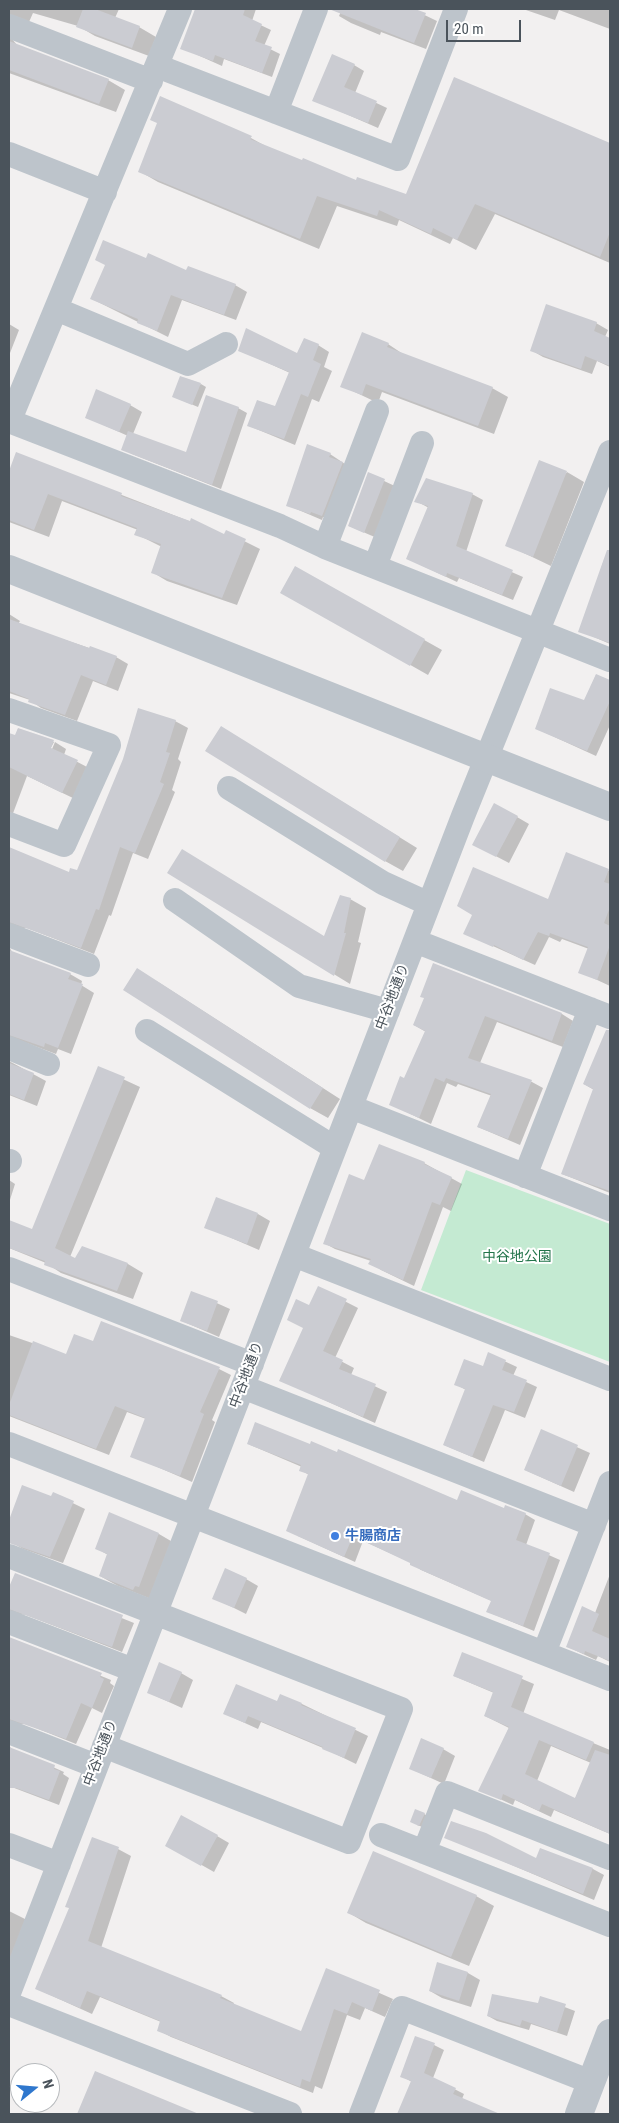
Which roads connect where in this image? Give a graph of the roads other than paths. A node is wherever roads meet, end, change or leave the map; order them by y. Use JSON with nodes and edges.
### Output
{"nodes":[{"id":1,"x":180,"y":9,"type":"edge"},
{"id":2,"x":316,"y":9,"type":"edge"},
{"id":3,"x":456,"y":9,"type":"edge"},
{"id":4,"x":9,"y":26,"type":"edge"},
{"id":5,"x":154,"y":73,"type":"junction"},
{"id":6,"x":276,"y":112,"type":"junction"},
{"id":7,"x":9,"y":154,"type":"edge"},
{"id":8,"x":105,"y":192,"type":"junction"},
{"id":9,"x":56,"y":309,"type":"junction"},
{"id":10,"x":226,"y":344,"type":"dead end"},
{"id":11,"x":377,"y":411,"type":"dead end"},
{"id":12,"x":9,"y":422,"type":"edge"},
{"id":13,"x":422,"y":443,"type":"dead end"},
{"id":14,"x":610,"y":452,"type":"edge"},
{"id":15,"x":605,"y":478,"type":"edge"},
{"id":16,"x":325,"y":547,"type":"junction"},
{"id":17,"x":375,"y":566,"type":"junction"},
{"id":18,"x":9,"y":570,"type":"edge"},
{"id":19,"x":539,"y":632,"type":"junction"},
{"id":20,"x":610,"y":660,"type":"edge"},
{"id":21,"x":9,"y":710,"type":"edge"},
{"id":22,"x":486,"y":758,"type":"junction"},
{"id":23,"x":229,"y":788,"type":"dead end"},
{"id":24,"x":610,"y":807,"type":"edge"},
{"id":25,"x":9,"y":824,"type":"edge"},
{"id":26,"x":175,"y":900,"type":"dead end"},
{"id":27,"x":429,"y":904,"type":"junction"},
{"id":28,"x":9,"y":935,"type":"edge"},
{"id":29,"x":415,"y":941,"type":"junction"},
{"id":30,"x":88,"y":965,"type":"dead end"},
{"id":31,"x":388,"y":1011,"type":"junction"},
{"id":32,"x":600,"y":1013,"type":"edge"},
{"id":33,"x":147,"y":1031,"type":"dead end"},
{"id":34,"x":9,"y":1048,"type":"edge"},
{"id":35,"x":48,"y":1064,"type":"dead end"},
{"id":36,"x":351,"y":1108,"type":"junction"},
{"id":37,"x":335,"y":1148,"type":"junction"},
{"id":38,"x":525,"y":1176,"type":"junction"},
{"id":39,"x":610,"y":1209,"type":"edge"},
{"id":40,"x":294,"y":1255,"type":"junction"},
{"id":41,"x":9,"y":1269,"type":"edge"},
{"id":42,"x":252,"y":1364,"type":"junction"},
{"id":43,"x":610,"y":1379,"type":"edge"},
{"id":44,"x":242,"y":1387,"type":"junction"},
{"id":45,"x":9,"y":1444,"type":"edge"},
{"id":46,"x":610,"y":1483,"type":"edge"},
{"id":47,"x":193,"y":1516,"type":"junction"},
{"id":48,"x":594,"y":1525,"type":"junction"},
{"id":49,"x":9,"y":1556,"type":"edge"},
{"id":50,"x":155,"y":1613,"type":"junction"},
{"id":51,"x":9,"y":1622,"type":"edge"},
{"id":52,"x":544,"y":1653,"type":"junction"},
{"id":53,"x":133,"y":1670,"type":"junction"},
{"id":54,"x":610,"y":1679,"type":"edge"},
{"id":55,"x":9,"y":1732,"type":"edge"},
{"id":56,"x":100,"y":1756,"type":"junction"},
{"id":57,"x":381,"y":1835,"type":"dead end"},
{"id":58,"x":9,"y":1845,"type":"edge"},
{"id":59,"x":424,"y":1852,"type":"junction"},
{"id":60,"x":610,"y":1858,"type":"edge"},
{"id":61,"x":58,"y":1864,"type":"junction"},
{"id":62,"x":610,"y":1925,"type":"edge"},
{"id":63,"x":16,"y":1952,"type":"edge"},
{"id":64,"x":9,"y":1993,"type":"edge"},
{"id":65,"x":9,"y":2004,"type":"edge"},
{"id":66,"x":610,"y":2033,"type":"edge"},
{"id":67,"x":591,"y":2082,"type":"junction"},
{"id":68,"x":290,"y":2114,"type":"edge"},
{"id":69,"x":361,"y":2114,"type":"edge"},
{"id":70,"x":579,"y":2114,"type":"edge"}],
"edges":[{"from":1,"to":5,"type":"street"},
{"from":2,"to":6,"type":"street"},
{"from":3,"to":6,"type":"street"},
{"from":4,"to":5,"type":"street"},
{"from":5,"to":6,"type":"street"},
{"from":5,"to":8,"type":"street"},
{"from":7,"to":8,"type":"street"},
{"from":8,"to":9,"type":"street"},
{"from":9,"to":10,"type":"street"},
{"from":9,"to":12,"type":"street"},
{"from":11,"to":16,"type":"street"},
{"from":12,"to":16,"type":"street"},
{"from":13,"to":17,"type":"street"},
{"from":14,"to":15,"type":"street","name":"中谷地通り"},
{"from":15,"to":19,"type":"street","name":"中谷地通り"},
{"from":16,"to":17,"type":"street"},
{"from":17,"to":19,"type":"street"},
{"from":18,"to":22,"type":"street"},
{"from":19,"to":20,"type":"street"},
{"from":19,"to":22,"type":"street","name":"中谷地通り"},
{"from":21,"to":25,"type":"street"},
{"from":22,"to":24,"type":"street"},
{"from":22,"to":27,"type":"street","name":"中谷地通り"},
{"from":23,"to":27,"type":"street"},
{"from":26,"to":31,"type":"street"},
{"from":27,"to":29,"type":"street","name":"中谷地通り"},
{"from":28,"to":30,"type":"street"},
{"from":29,"to":31,"type":"street","name":"中谷地通り"},
{"from":29,"to":32,"type":"street"},
{"from":31,"to":36,"type":"street","name":"中谷地通り"},
{"from":32,"to":38,"type":"street"},
{"from":33,"to":37,"type":"street"},
{"from":34,"to":35,"type":"street"},
{"from":36,"to":37,"type":"street","name":"中谷地通り"},
{"from":36,"to":38,"type":"street"},
{"from":37,"to":40,"type":"street","name":"中谷地通り"},
{"from":38,"to":39,"type":"street"},
{"from":40,"to":42,"type":"street","name":"中谷地通り"},
{"from":40,"to":43,"type":"street"},
{"from":41,"to":42,"type":"street"},
{"from":42,"to":44,"type":"street","name":"中谷地通り"},
{"from":44,"to":47,"type":"street","name":"中谷地通り"},
{"from":44,"to":48,"type":"street"},
{"from":45,"to":47,"type":"street"},
{"from":46,"to":48,"type":"street"},
{"from":47,"to":50,"type":"street","name":"中谷地通り"},
{"from":47,"to":52,"type":"street"},
{"from":48,"to":52,"type":"street"},
{"from":49,"to":50,"type":"street"},
{"from":50,"to":53,"type":"street","name":"中谷地通り"},
{"from":50,"to":56,"type":"street"},
{"from":51,"to":53,"type":"street"},
{"from":52,"to":54,"type":"street"},
{"from":53,"to":56,"type":"street","name":"中谷地通り"},
{"from":55,"to":56,"type":"street"},
{"from":56,"to":61,"type":"street","name":"中谷地通り"},
{"from":57,"to":59,"type":"street"},
{"from":58,"to":61,"type":"street"},
{"from":59,"to":60,"type":"street"},
{"from":59,"to":62,"type":"street"},
{"from":61,"to":63,"type":"street","name":"中谷地通り"},
{"from":63,"to":64,"type":"street","name":"中谷地通り"},
{"from":65,"to":68,"type":"street"},
{"from":66,"to":67,"type":"street"},
{"from":67,"to":69,"type":"street"},
{"from":67,"to":70,"type":"street"}]}
